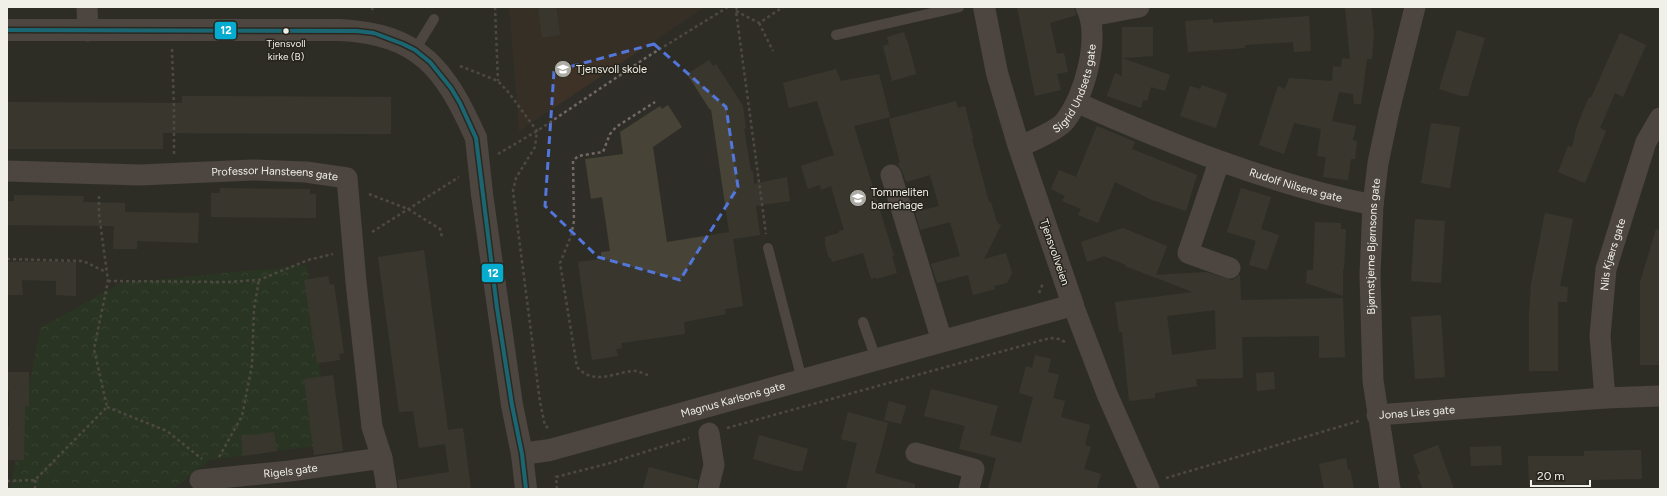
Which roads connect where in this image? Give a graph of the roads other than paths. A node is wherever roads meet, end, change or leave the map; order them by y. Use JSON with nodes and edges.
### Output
{"nodes":[{"id":1,"x":87,"y":7,"type":"edge"},
{"id":2,"x":959,"y":7,"type":"edge"},
{"id":3,"x":984,"y":7,"type":"edge"},
{"id":4,"x":1139,"y":7,"type":"edge"},
{"id":5,"x":1415,"y":7,"type":"edge"},
{"id":6,"x":1088,"y":12,"type":"edge"},
{"id":7,"x":434,"y":19,"type":"dead end"},
{"id":8,"x":7,"y":30,"type":"edge"},
{"id":9,"x":88,"y":31,"type":"junction"},
{"id":10,"x":836,"y":35,"type":"dead end"},
{"id":11,"x":415,"y":50,"type":"junction"},
{"id":12,"x":1078,"y":103,"type":"junction"},
{"id":13,"x":1660,"y":118,"type":"edge"},
{"id":14,"x":1019,"y":147,"type":"junction"},
{"id":15,"x":1219,"y":162,"type":"junction"},
{"id":16,"x":7,"y":172,"type":"edge"},
{"id":17,"x":891,"y":174,"type":"dead end"},
{"id":18,"x":1373,"y":205,"type":"junction"},
{"id":19,"x":768,"y":248,"type":"road end"},
{"id":20,"x":1230,"y":268,"type":"dead end"},
{"id":21,"x":1073,"y":305,"type":"junction"},
{"id":22,"x":863,"y":322,"type":"dead end"},
{"id":23,"x":942,"y":341,"type":"junction"},
{"id":24,"x":876,"y":359,"type":"junction"},
{"id":25,"x":802,"y":380,"type":"junction"},
{"id":26,"x":1660,"y":396,"type":"edge"},
{"id":27,"x":1605,"y":398,"type":"junction"},
{"id":28,"x":1377,"y":415,"type":"junction"},
{"id":29,"x":709,"y":433,"type":"road end"},
{"id":30,"x":916,"y":452,"type":"dead end"},
{"id":31,"x":522,"y":454,"type":"junction"},
{"id":32,"x":382,"y":458,"type":"junction"},
{"id":33,"x":206,"y":474,"type":"road end"},
{"id":34,"x":1157,"y":484,"type":"edge"},
{"id":35,"x":387,"y":489,"type":"edge"},
{"id":36,"x":526,"y":489,"type":"edge"},
{"id":37,"x":708,"y":489,"type":"edge"},
{"id":38,"x":969,"y":489,"type":"edge"},
{"id":39,"x":1390,"y":489,"type":"edge"}],
"edges":[{"from":1,"to":9,"type":"street"},
{"from":2,"to":10,"type":"lane"},
{"from":3,"to":14,"type":"street","name":"Tjensvollveien"},
{"from":4,"to":6,"type":"street"},
{"from":5,"to":18,"type":"street","name":"Bjørnstjerne Bjørnsons gate"},
{"from":6,"to":12,"type":"street","name":"Sigrid Undsets gate"},
{"from":7,"to":11,"type":"lane"},
{"from":8,"to":9,"type":"street"},
{"from":9,"to":11,"type":"street"},
{"from":11,"to":31,"type":"street","bridge":true},
{"from":12,"to":14,"type":"street","name":"Sigrid Undsets gate"},
{"from":12,"to":15,"type":"street","name":"Rudolf Nilsens gate"},
{"from":13,"to":27,"type":"street","name":"Nils Kjærs gate"},
{"from":14,"to":21,"type":"street","name":"Tjensvollveien"},
{"from":15,"to":18,"type":"street","name":"Rudolf Nilsens gate"},
{"from":15,"to":20,"type":"street"},
{"from":16,"to":32,"type":"street","name":"Professor Hansteens gate"},
{"from":17,"to":23,"type":"street"},
{"from":18,"to":28,"type":"street","name":"Bjørnstjerne Bjørnsons gate"},
{"from":19,"to":25,"type":"lane"},
{"from":21,"to":23,"type":"street","name":"Magnus Karlsons gate"},
{"from":21,"to":34,"type":"street","name":"Tjensvollveien"},
{"from":22,"to":24,"type":"lane"},
{"from":23,"to":24,"type":"street","name":"Magnus Karlsons gate"},
{"from":24,"to":25,"type":"street","name":"Magnus Karlsons gate"},
{"from":25,"to":31,"type":"street","name":"Magnus Karlsons gate"},
{"from":26,"to":27,"type":"street","name":"Jonas Lies gate"},
{"from":27,"to":28,"type":"street","name":"Jonas Lies gate"},
{"from":28,"to":39,"type":"street","name":"Bjørnstjerne Bjørnsons gate"},
{"from":29,"to":37,"type":"street"},
{"from":30,"to":38,"type":"street"},
{"from":31,"to":36,"type":"street"},
{"from":32,"to":33,"type":"street","name":"Rigels gate"},
{"from":32,"to":35,"type":"street","name":"Professor Hansteens gate"}]}
